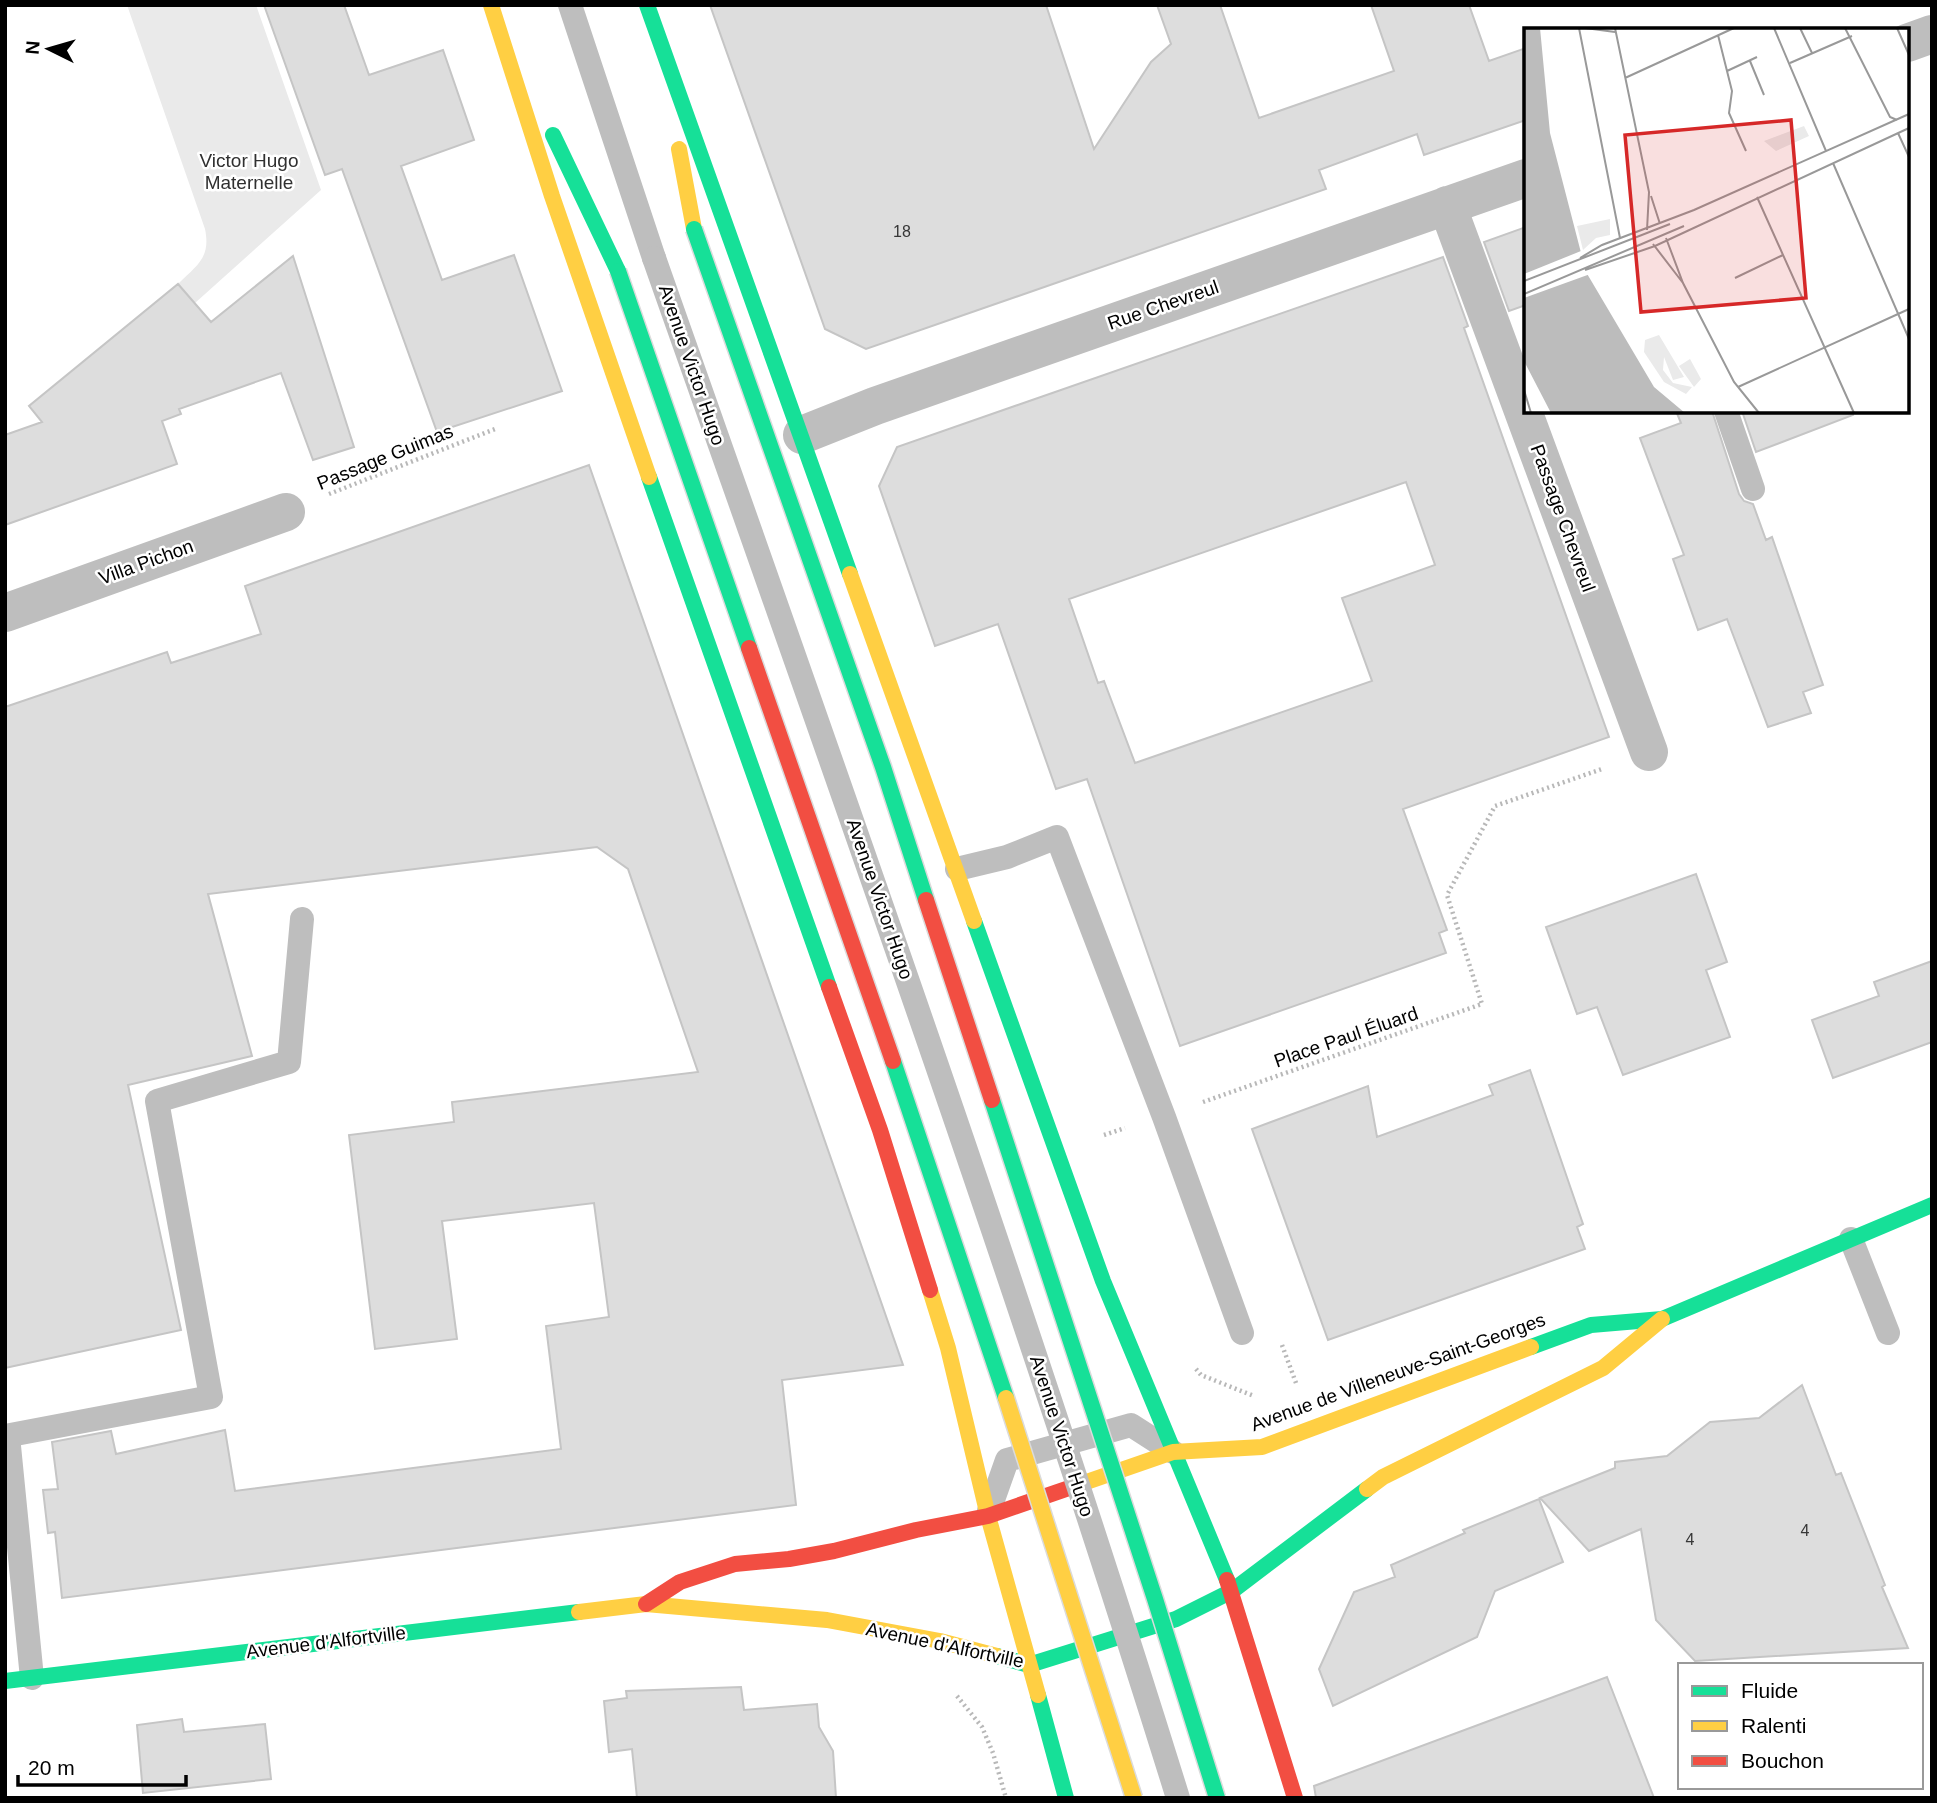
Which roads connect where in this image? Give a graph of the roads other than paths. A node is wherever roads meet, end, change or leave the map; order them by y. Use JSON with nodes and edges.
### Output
{"nodes":[{"id":1,"x":491,"y":5,"type":"edge"},
{"id":2,"x":570,"y":5,"type":"edge"},
{"id":3,"x":647,"y":5,"type":"edge"},
{"id":4,"x":500,"y":29,"type":"junction"},
{"id":5,"x":657,"y":34,"type":"junction"},
{"id":6,"x":1932,"y":34,"type":"edge"},
{"id":7,"x":1909,"y":42,"type":"edge"},
{"id":8,"x":1524,"y":179,"type":"edge"},
{"id":9,"x":1447,"y":205,"type":"junction"},
{"id":10,"x":1727,"y":413,"type":"edge"},
{"id":11,"x":802,"y":435,"type":"junction"},
{"id":12,"x":1753,"y":489,"type":"dead end"},
{"id":13,"x":286,"y":512,"type":"road end"},
{"id":14,"x":5,"y":612,"type":"edge"},
{"id":15,"x":1649,"y":752,"type":"road end"},
{"id":16,"x":957,"y":869,"type":"junction"},
{"id":17,"x":302,"y":919,"type":"dead end"},
{"id":18,"x":1932,"y":1205,"type":"edge"},
{"id":19,"x":1851,"y":1239,"type":"junction"},
{"id":20,"x":1662,"y":1319,"type":"junction"},
{"id":21,"x":1242,"y":1333,"type":"dead end"},
{"id":22,"x":1888,"y":1333,"type":"dead end"},
{"id":23,"x":7,"y":1436,"type":"edge"},
{"id":24,"x":1173,"y":1452,"type":"junction"},
{"id":25,"x":988,"y":1516,"type":"junction"},
{"id":26,"x":1232,"y":1591,"type":"junction"},
{"id":27,"x":646,"y":1604,"type":"junction"},
{"id":28,"x":1029,"y":1665,"type":"junction"},
{"id":29,"x":32,"y":1678,"type":"junction"},
{"id":30,"x":5,"y":1681,"type":"edge"},
{"id":31,"x":1066,"y":1798,"type":"edge"},
{"id":32,"x":1134,"y":1798,"type":"edge"},
{"id":33,"x":1178,"y":1798,"type":"edge"},
{"id":34,"x":1217,"y":1798,"type":"edge"},
{"id":35,"x":1294,"y":1798,"type":"edge"}],
"edges":[{"from":1,"to":4,"type":"main road","name":"Avenue Victor Hugo"},
{"from":2,"to":33,"type":"lane","name":"Avenue Victor Hugo","bridge":true},
{"from":3,"to":5,"type":"main road","name":"Avenue Victor Hugo"},
{"from":4,"to":25,"type":"main road","name":"Avenue Victor Hugo"},
{"from":4,"to":32,"type":"main road","name":"Avenue Victor Hugo","bridge":true},
{"from":5,"to":11,"type":"main road","name":"Avenue Victor Hugo"},
{"from":5,"to":34,"type":"main road","name":"Avenue Victor Hugo","bridge":true},
{"from":6,"to":7,"type":"street"},
{"from":8,"to":9,"type":"street","name":"Rue Chevreul"},
{"from":9,"to":11,"type":"street","name":"Rue Chevreul"},
{"from":9,"to":15,"type":"street","name":"Passage Chevreul"},
{"from":10,"to":12,"type":"lane"},
{"from":11,"to":16,"type":"main road","name":"Avenue Victor Hugo"},
{"from":13,"to":14,"type":"street","name":"Villa Pichon"},
{"from":16,"to":21,"type":"lane"},
{"from":16,"to":24,"type":"main road","name":"Avenue Victor Hugo"},
{"from":17,"to":23,"type":"lane"},
{"from":18,"to":19,"type":"main road","name":"Avenue de Villeneuve-Saint-Georges"},
{"from":19,"to":20,"type":"main road","name":"Avenue de Villeneuve-Saint-Georges"},
{"from":19,"to":22,"type":"lane"},
{"from":20,"to":24,"type":"main road","name":"Avenue de Villeneuve-Saint-Georges"},
{"from":20,"to":26,"type":"main road","name":"Avenue de Villeneuve-Saint-Georges"},
{"from":23,"to":29,"type":"lane"},
{"from":24,"to":25,"type":"main road","name":"Avenue de Villeneuve-Saint-Georges"},
{"from":24,"to":25,"type":"lane"},
{"from":24,"to":26,"type":"main road","name":"Avenue Victor Hugo"},
{"from":25,"to":27,"type":"main road","name":"Avenue d'Alfortville"},
{"from":25,"to":28,"type":"main road","name":"Avenue Victor Hugo"},
{"from":26,"to":28,"type":"main road","name":"Avenue d'Alfortville"},
{"from":26,"to":35,"type":"main road","name":"Avenue Victor Hugo"},
{"from":27,"to":28,"type":"main road","name":"Avenue d'Alfortville"},
{"from":27,"to":29,"type":"main road","name":"Avenue d'Alfortville"},
{"from":28,"to":31,"type":"main road","name":"Avenue Victor Hugo"},
{"from":29,"to":30,"type":"main road","name":"Avenue d'Alfortville"}]}
